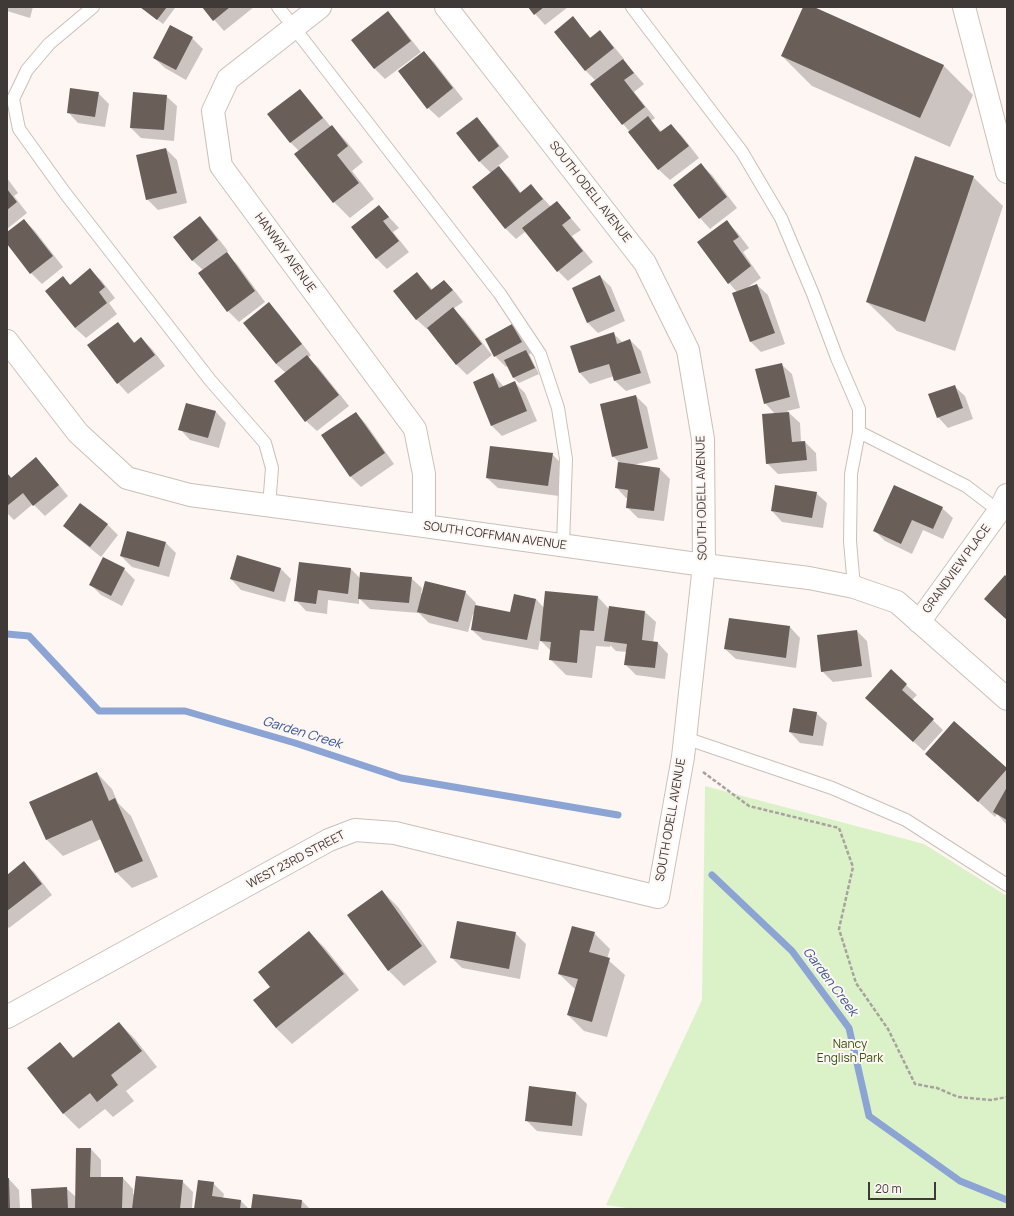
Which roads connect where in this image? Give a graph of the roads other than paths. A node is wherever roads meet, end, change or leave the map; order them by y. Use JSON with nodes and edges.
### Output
{"nodes":[{"id":1,"x":93,"y":7,"type":"edge"},
{"id":2,"x":278,"y":7,"type":"edge"},
{"id":3,"x":320,"y":7,"type":"edge"},
{"id":4,"x":446,"y":7,"type":"edge"},
{"id":5,"x":632,"y":7,"type":"edge"},
{"id":6,"x":964,"y":7,"type":"edge"},
{"id":7,"x":294,"y":28,"type":"junction"},
{"id":8,"x":1007,"y":172,"type":"edge"},
{"id":9,"x":7,"y":341,"type":"edge"},
{"id":10,"x":859,"y":432,"type":"junction"},
{"id":11,"x":269,"y":506,"type":"junction"},
{"id":12,"x":1004,"y":508,"type":"edge"},
{"id":13,"x":424,"y":526,"type":"junction"},
{"id":14,"x":563,"y":545,"type":"junction"},
{"id":15,"x":704,"y":565,"type":"junction"},
{"id":16,"x":854,"y":587,"type":"junction"},
{"id":17,"x":919,"y":622,"type":"junction"},
{"id":18,"x":1007,"y":699,"type":"edge"},
{"id":19,"x":684,"y":748,"type":"junction"},
{"id":20,"x":1007,"y":885,"type":"edge"},
{"id":21,"x":658,"y":897,"type":"joint"},
{"id":22,"x":7,"y":1016,"type":"edge"}],
"edges":[{"from":1,"to":11,"type":"lane"},
{"from":2,"to":7,"type":"lane"},
{"from":3,"to":7,"type":"street","name":"HANWAY AVENUE"},
{"from":4,"to":15,"type":"street","name":"SOUTH ODELL AVENUE"},
{"from":5,"to":10,"type":"lane"},
{"from":6,"to":8,"type":"street"},
{"from":7,"to":13,"type":"street","name":"HANWAY AVENUE"},
{"from":7,"to":14,"type":"lane"},
{"from":9,"to":11,"type":"street","name":"SOUTH COFFMAN AVENUE"},
{"from":10,"to":12,"type":"lane"},
{"from":10,"to":16,"type":"lane"},
{"from":11,"to":13,"type":"street","name":"SOUTH COFFMAN AVENUE"},
{"from":12,"to":17,"type":"street","name":"GRANDVIEW PLACE"},
{"from":13,"to":14,"type":"street","name":"SOUTH COFFMAN AVENUE"},
{"from":14,"to":15,"type":"street","name":"SOUTH COFFMAN AVENUE"},
{"from":15,"to":16,"type":"street","name":"SOUTH COFFMAN AVENUE"},
{"from":15,"to":19,"type":"street","name":"SOUTH ODELL AVENUE"},
{"from":16,"to":17,"type":"street","name":"SOUTH COFFMAN AVENUE"},
{"from":17,"to":18,"type":"street","name":"SOUTH COFFMAN AVENUE"},
{"from":19,"to":20,"type":"lane"},
{"from":19,"to":21,"type":"street","name":"SOUTH ODELL AVENUE"},
{"from":21,"to":22,"type":"street","name":"WEST 23RD STREET"}]}
